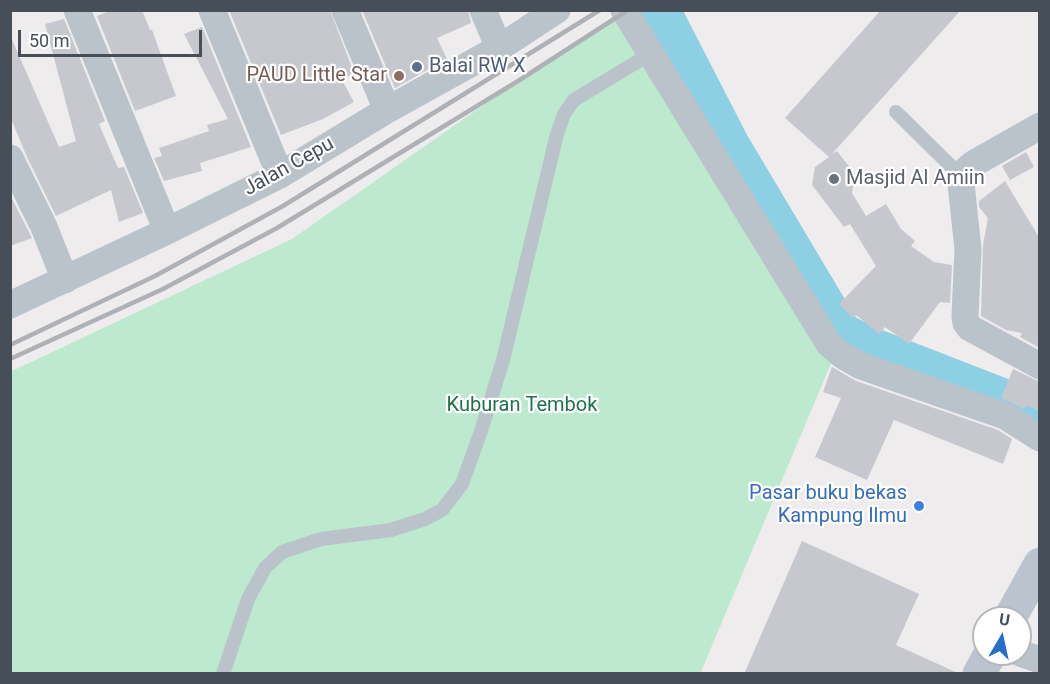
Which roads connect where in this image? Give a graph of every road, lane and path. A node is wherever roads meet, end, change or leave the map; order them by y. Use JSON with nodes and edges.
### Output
{"nodes":[{"id":1,"x":77,"y":10,"type":"edge"},
{"id":2,"x":212,"y":10,"type":"edge"},
{"id":3,"x":345,"y":10,"type":"edge"},
{"id":4,"x":483,"y":10,"type":"edge"},
{"id":5,"x":557,"y":10,"type":"edge"},
{"id":6,"x":624,"y":10,"type":"edge"},
{"id":7,"x":499,"y":48,"type":"junction"},
{"id":8,"x":650,"y":54,"type":"junction"},
{"id":9,"x":387,"y":110,"type":"junction"},
{"id":10,"x":896,"y":112,"type":"dead end"},
{"id":11,"x":1040,"y":126,"type":"edge"},
{"id":12,"x":10,"y":158,"type":"edge"},
{"id":13,"x":280,"y":175,"type":"junction"},
{"id":14,"x":962,"y":177,"type":"junction"},
{"id":15,"x":167,"y":231,"type":"junction"},
{"id":16,"x":65,"y":280,"type":"junction"},
{"id":17,"x":10,"y":304,"type":"edge"},
{"id":18,"x":1040,"y":366,"type":"edge"},
{"id":19,"x":1040,"y":438,"type":"edge"},
{"id":20,"x":1040,"y":564,"type":"edge"},
{"id":21,"x":1017,"y":606,"type":"edge"},
{"id":22,"x":223,"y":674,"type":"edge"}],
"edges":[{"from":1,"to":15,"type":"street"},
{"from":2,"to":13,"type":"street"},
{"from":3,"to":9,"type":"street"},
{"from":4,"to":7,"type":"street"},
{"from":5,"to":7,"type":"street","name":"Jalan Cepu"},
{"from":6,"to":8,"type":"street"},
{"from":7,"to":9,"type":"street","name":"Jalan Cepu"},
{"from":8,"to":19,"type":"street"},
{"from":8,"to":22,"type":"lane"},
{"from":9,"to":13,"type":"street","name":"Jalan Cepu"},
{"from":10,"to":14,"type":"lane"},
{"from":11,"to":14,"type":"street"},
{"from":12,"to":16,"type":"street"},
{"from":13,"to":15,"type":"street","name":"Jalan Cepu"},
{"from":14,"to":18,"type":"street"},
{"from":15,"to":16,"type":"street","name":"Jalan Cepu"},
{"from":16,"to":17,"type":"street","name":"Jalan Cepu"},
{"from":20,"to":21,"type":"street"}]}
